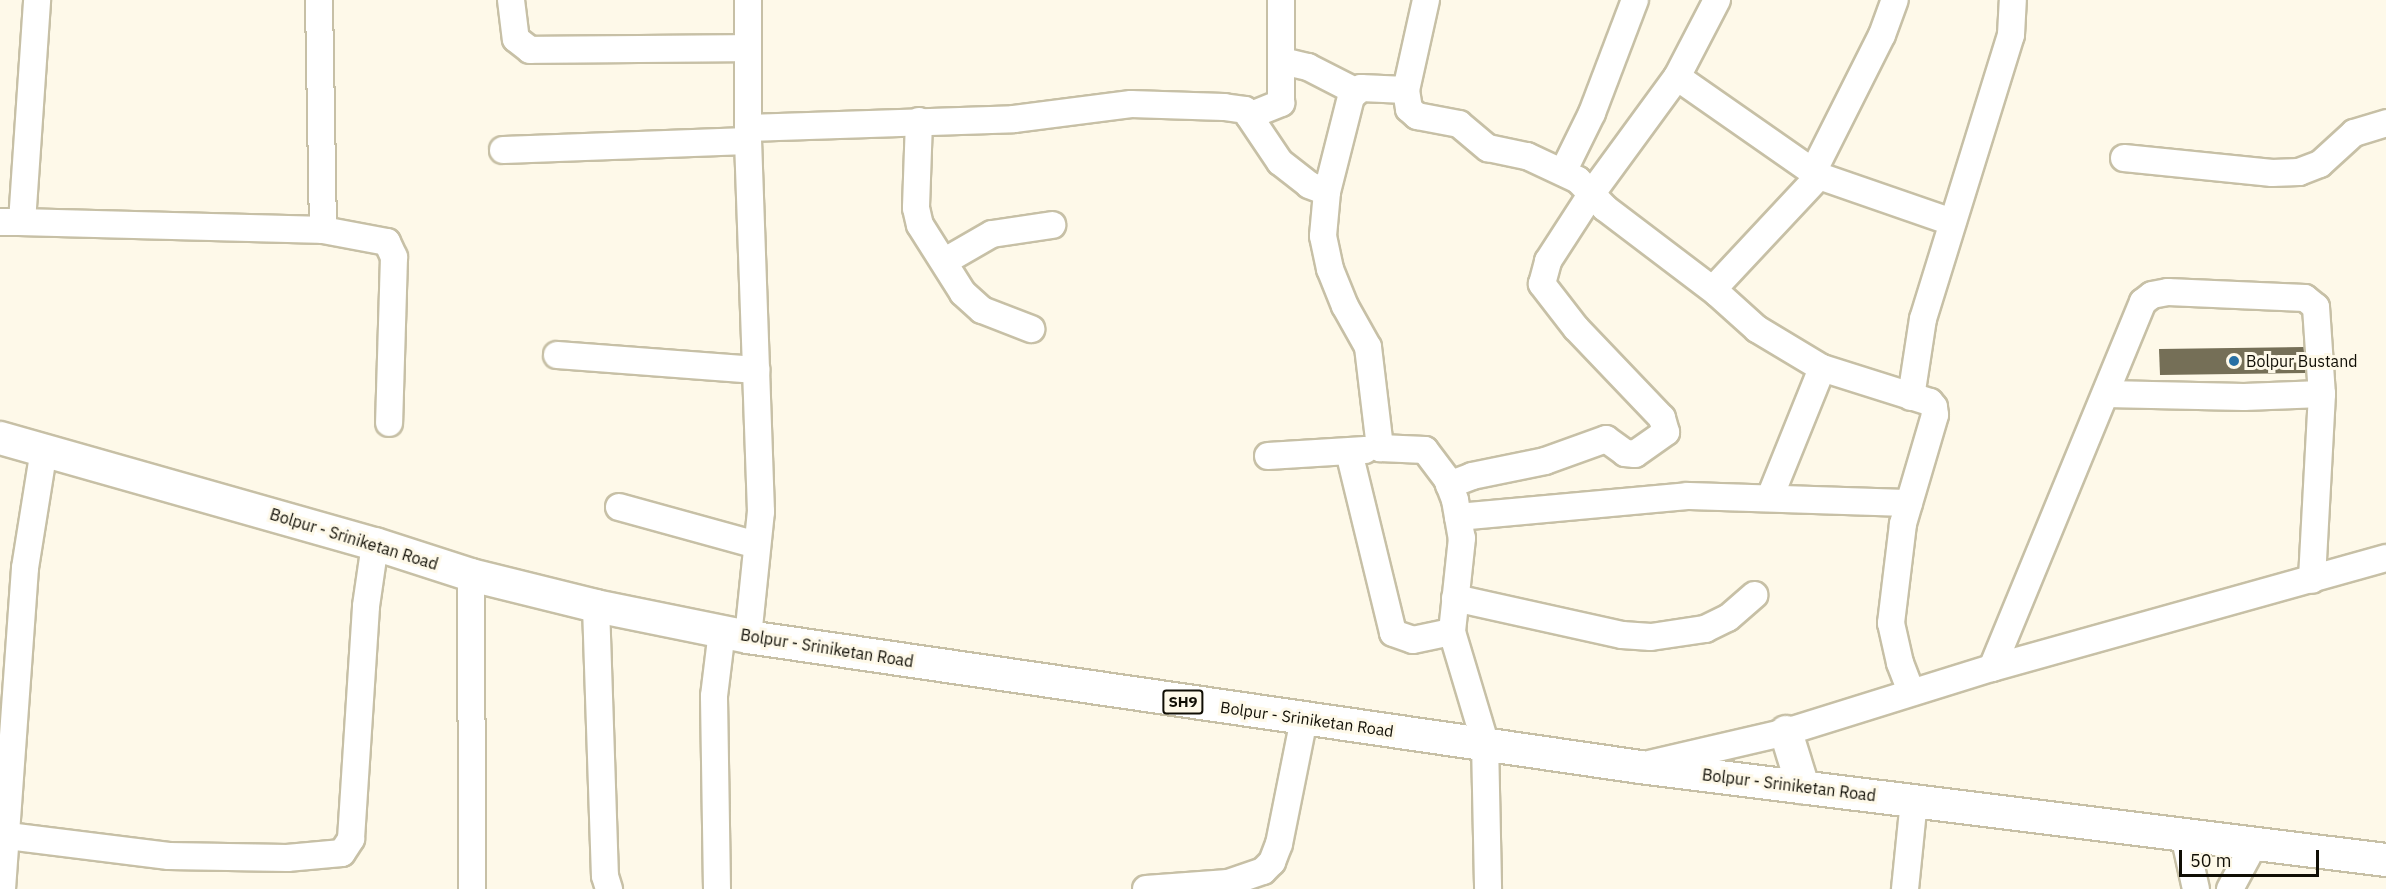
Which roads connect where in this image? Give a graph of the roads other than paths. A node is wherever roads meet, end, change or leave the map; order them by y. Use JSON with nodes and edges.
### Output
{"nodes":[{"id":1,"x":37,"y":0,"type":"edge"},
{"id":2,"x":320,"y":0,"type":"edge"},
{"id":3,"x":511,"y":0,"type":"edge"},
{"id":4,"x":748,"y":0,"type":"edge"},
{"id":5,"x":1281,"y":0,"type":"edge"},
{"id":6,"x":1426,"y":0,"type":"edge"},
{"id":7,"x":1635,"y":0,"type":"edge"},
{"id":8,"x":1717,"y":0,"type":"edge"},
{"id":9,"x":1894,"y":0,"type":"edge"},
{"id":10,"x":2013,"y":0,"type":"edge"},
{"id":11,"x":748,"y":48,"type":"junction"},
{"id":12,"x":1282,"y":61,"type":"junction"},
{"id":13,"x":1677,"y":77,"type":"junction"},
{"id":14,"x":1406,"y":90,"type":"junction"},
{"id":15,"x":1354,"y":91,"type":"junction"},
{"id":16,"x":1249,"y":116,"type":"junction"},
{"id":17,"x":919,"y":121,"type":"junction"},
{"id":18,"x":2386,"y":123,"type":"edge"},
{"id":19,"x":748,"y":134,"type":"junction"},
{"id":20,"x":503,"y":150,"type":"dead end"},
{"id":21,"x":2124,"y":158,"type":"dead end"},
{"id":22,"x":1563,"y":172,"type":"junction"},
{"id":23,"x":1816,"y":174,"type":"junction"},
{"id":24,"x":1326,"y":192,"type":"junction"},
{"id":25,"x":1592,"y":193,"type":"junction"},
{"id":26,"x":11,"y":222,"type":"edge"},
{"id":27,"x":1952,"y":222,"type":"junction"},
{"id":28,"x":1052,"y":225,"type":"dead end"},
{"id":29,"x":323,"y":230,"type":"junction"},
{"id":30,"x":945,"y":261,"type":"junction"},
{"id":31,"x":1717,"y":293,"type":"junction"},
{"id":32,"x":1031,"y":329,"type":"dead end"},
{"id":33,"x":556,"y":355,"type":"dead end"},
{"id":34,"x":1822,"y":368,"type":"junction"},
{"id":35,"x":756,"y":370,"type":"junction"},
{"id":36,"x":2106,"y":394,"type":"junction"},
{"id":37,"x":2322,"y":394,"type":"junction"},
{"id":38,"x":1911,"y":397,"type":"junction"},
{"id":39,"x":389,"y":423,"type":"dead end"},
{"id":40,"x":0,"y":438,"type":"edge"},
{"id":41,"x":1380,"y":447,"type":"junction"},
{"id":42,"x":44,"y":449,"type":"junction"},
{"id":43,"x":1349,"y":452,"type":"junction"},
{"id":44,"x":1268,"y":456,"type":"dead end"},
{"id":45,"x":1449,"y":485,"type":"junction"},
{"id":46,"x":1770,"y":497,"type":"junction"},
{"id":47,"x":1910,"y":503,"type":"junction"},
{"id":48,"x":619,"y":507,"type":"dead end"},
{"id":49,"x":1458,"y":517,"type":"junction"},
{"id":50,"x":375,"y":543,"type":"junction"},
{"id":51,"x":758,"y":545,"type":"junction"},
{"id":52,"x":2386,"y":558,"type":"edge"},
{"id":53,"x":471,"y":575,"type":"junction"},
{"id":54,"x":2312,"y":580,"type":"junction"},
{"id":55,"x":1754,"y":595,"type":"dead end"},
{"id":56,"x":1455,"y":598,"type":"junction"},
{"id":57,"x":596,"y":606,"type":"junction"},
{"id":58,"x":1452,"y":632,"type":"junction"},
{"id":59,"x":735,"y":634,"type":"junction"},
{"id":60,"x":1992,"y":668,"type":"junction"},
{"id":61,"x":1911,"y":692,"type":"junction"},
{"id":62,"x":1304,"y":719,"type":"junction"},
{"id":63,"x":1786,"y":732,"type":"junction"},
{"id":64,"x":1485,"y":742,"type":"junction"},
{"id":65,"x":1640,"y":767,"type":"junction"},
{"id":66,"x":1803,"y":787,"type":"junction"},
{"id":67,"x":1914,"y":801,"type":"junction"},
{"id":68,"x":2184,"y":835,"type":"junction"},
{"id":69,"x":2,"y":836,"type":"edge"},
{"id":70,"x":2254,"y":844,"type":"junction"},
{"id":71,"x":2386,"y":860,"type":"edge"},
{"id":72,"x":2,"y":889,"type":"edge"},
{"id":73,"x":472,"y":889,"type":"edge"},
{"id":74,"x":609,"y":889,"type":"edge"},
{"id":75,"x":717,"y":889,"type":"edge"},
{"id":76,"x":1146,"y":889,"type":"edge"},
{"id":77,"x":1488,"y":889,"type":"edge"},
{"id":78,"x":1905,"y":889,"type":"edge"},
{"id":79,"x":2196,"y":889,"type":"edge"},
{"id":80,"x":2230,"y":889,"type":"edge"}],
"edges":[{"from":1,"to":26,"type":"street"},
{"from":2,"to":29,"type":"street"},
{"from":3,"to":11,"type":"street"},
{"from":4,"to":11,"type":"street"},
{"from":5,"to":12,"type":"street"},
{"from":6,"to":14,"type":"street"},
{"from":7,"to":22,"type":"street"},
{"from":8,"to":13,"type":"street"},
{"from":9,"to":23,"type":"street"},
{"from":10,"to":27,"type":"street"},
{"from":11,"to":19,"type":"street"},
{"from":12,"to":15,"type":"street"},
{"from":12,"to":16,"type":"street"},
{"from":13,"to":23,"type":"street"},
{"from":13,"to":25,"type":"street"},
{"from":14,"to":15,"type":"street"},
{"from":14,"to":22,"type":"street"},
{"from":15,"to":24,"type":"street"},
{"from":16,"to":17,"type":"street"},
{"from":16,"to":24,"type":"street"},
{"from":17,"to":19,"type":"street"},
{"from":17,"to":30,"type":"street"},
{"from":18,"to":21,"type":"street"},
{"from":19,"to":20,"type":"street"},
{"from":19,"to":35,"type":"street"},
{"from":22,"to":25,"type":"street"},
{"from":23,"to":27,"type":"street"},
{"from":23,"to":31,"type":"street"},
{"from":24,"to":41,"type":"street"},
{"from":25,"to":31,"type":"street"},
{"from":25,"to":45,"type":"street"},
{"from":26,"to":29,"type":"street"},
{"from":27,"to":38,"type":"street"},
{"from":28,"to":30,"type":"street"},
{"from":29,"to":39,"type":"street"},
{"from":30,"to":32,"type":"street"},
{"from":31,"to":34,"type":"street"},
{"from":33,"to":35,"type":"street"},
{"from":34,"to":38,"type":"street"},
{"from":34,"to":46,"type":"street"},
{"from":35,"to":51,"type":"street"},
{"from":36,"to":37,"type":"street"},
{"from":36,"to":37,"type":"street"},
{"from":36,"to":60,"type":"street"},
{"from":37,"to":54,"type":"street"},
{"from":38,"to":47,"type":"street"},
{"from":40,"to":42,"type":"main road","name":"Bolpur - Sriniketan Road","number":"SH9"},
{"from":41,"to":43,"type":"street"},
{"from":41,"to":45,"type":"street"},
{"from":42,"to":50,"type":"main road","name":"Bolpur - Sriniketan Road","number":"SH9"},
{"from":42,"to":69,"type":"street"},
{"from":43,"to":44,"type":"street"},
{"from":43,"to":58,"type":"street"},
{"from":45,"to":49,"type":"street"},
{"from":46,"to":47,"type":"street"},
{"from":46,"to":49,"type":"street"},
{"from":47,"to":61,"type":"street"},
{"from":48,"to":51,"type":"street"},
{"from":49,"to":56,"type":"street"},
{"from":50,"to":53,"type":"main road","name":"Bolpur - Sriniketan Road","number":"SH9"},
{"from":50,"to":69,"type":"street"},
{"from":51,"to":59,"type":"street"},
{"from":52,"to":54,"type":"street"},
{"from":53,"to":57,"type":"main road","name":"Bolpur - Sriniketan Road","number":"SH9"},
{"from":53,"to":73,"type":"street"},
{"from":54,"to":60,"type":"street"},
{"from":55,"to":56,"type":"street"},
{"from":56,"to":58,"type":"street"},
{"from":57,"to":59,"type":"main road","name":"Bolpur - Sriniketan Road","number":"SH9"},
{"from":57,"to":74,"type":"street"},
{"from":58,"to":64,"type":"street"},
{"from":59,"to":62,"type":"main road","name":"Bolpur - Sriniketan Road","number":"SH9"},
{"from":59,"to":75,"type":"street"},
{"from":60,"to":61,"type":"street"},
{"from":61,"to":63,"type":"street"},
{"from":62,"to":64,"type":"main road","name":"Bolpur - Sriniketan Road","number":"SH9"},
{"from":62,"to":76,"type":"street"},
{"from":63,"to":65,"type":"street"},
{"from":63,"to":66,"type":"main road"},
{"from":64,"to":65,"type":"main road","name":"Bolpur - Sriniketan Road","number":"SH9"},
{"from":64,"to":77,"type":"street"},
{"from":65,"to":66,"type":"main road","name":"Bolpur - Sriniketan Road","number":"SH9"},
{"from":66,"to":67,"type":"main road","name":"Bolpur - Sriniketan Road","number":"SH9"},
{"from":67,"to":68,"type":"main road","name":"Bolpur - Sriniketan Road","number":"SH9"},
{"from":67,"to":78,"type":"street"},
{"from":68,"to":70,"type":"main road","name":"Bolpur - Sriniketan Road","number":"SH9"},
{"from":68,"to":79,"type":"street"},
{"from":69,"to":72,"type":"street"},
{"from":70,"to":71,"type":"main road","name":"Bolpur - Sriniketan Road","number":"SH9"},
{"from":70,"to":80,"type":"street"}]}
